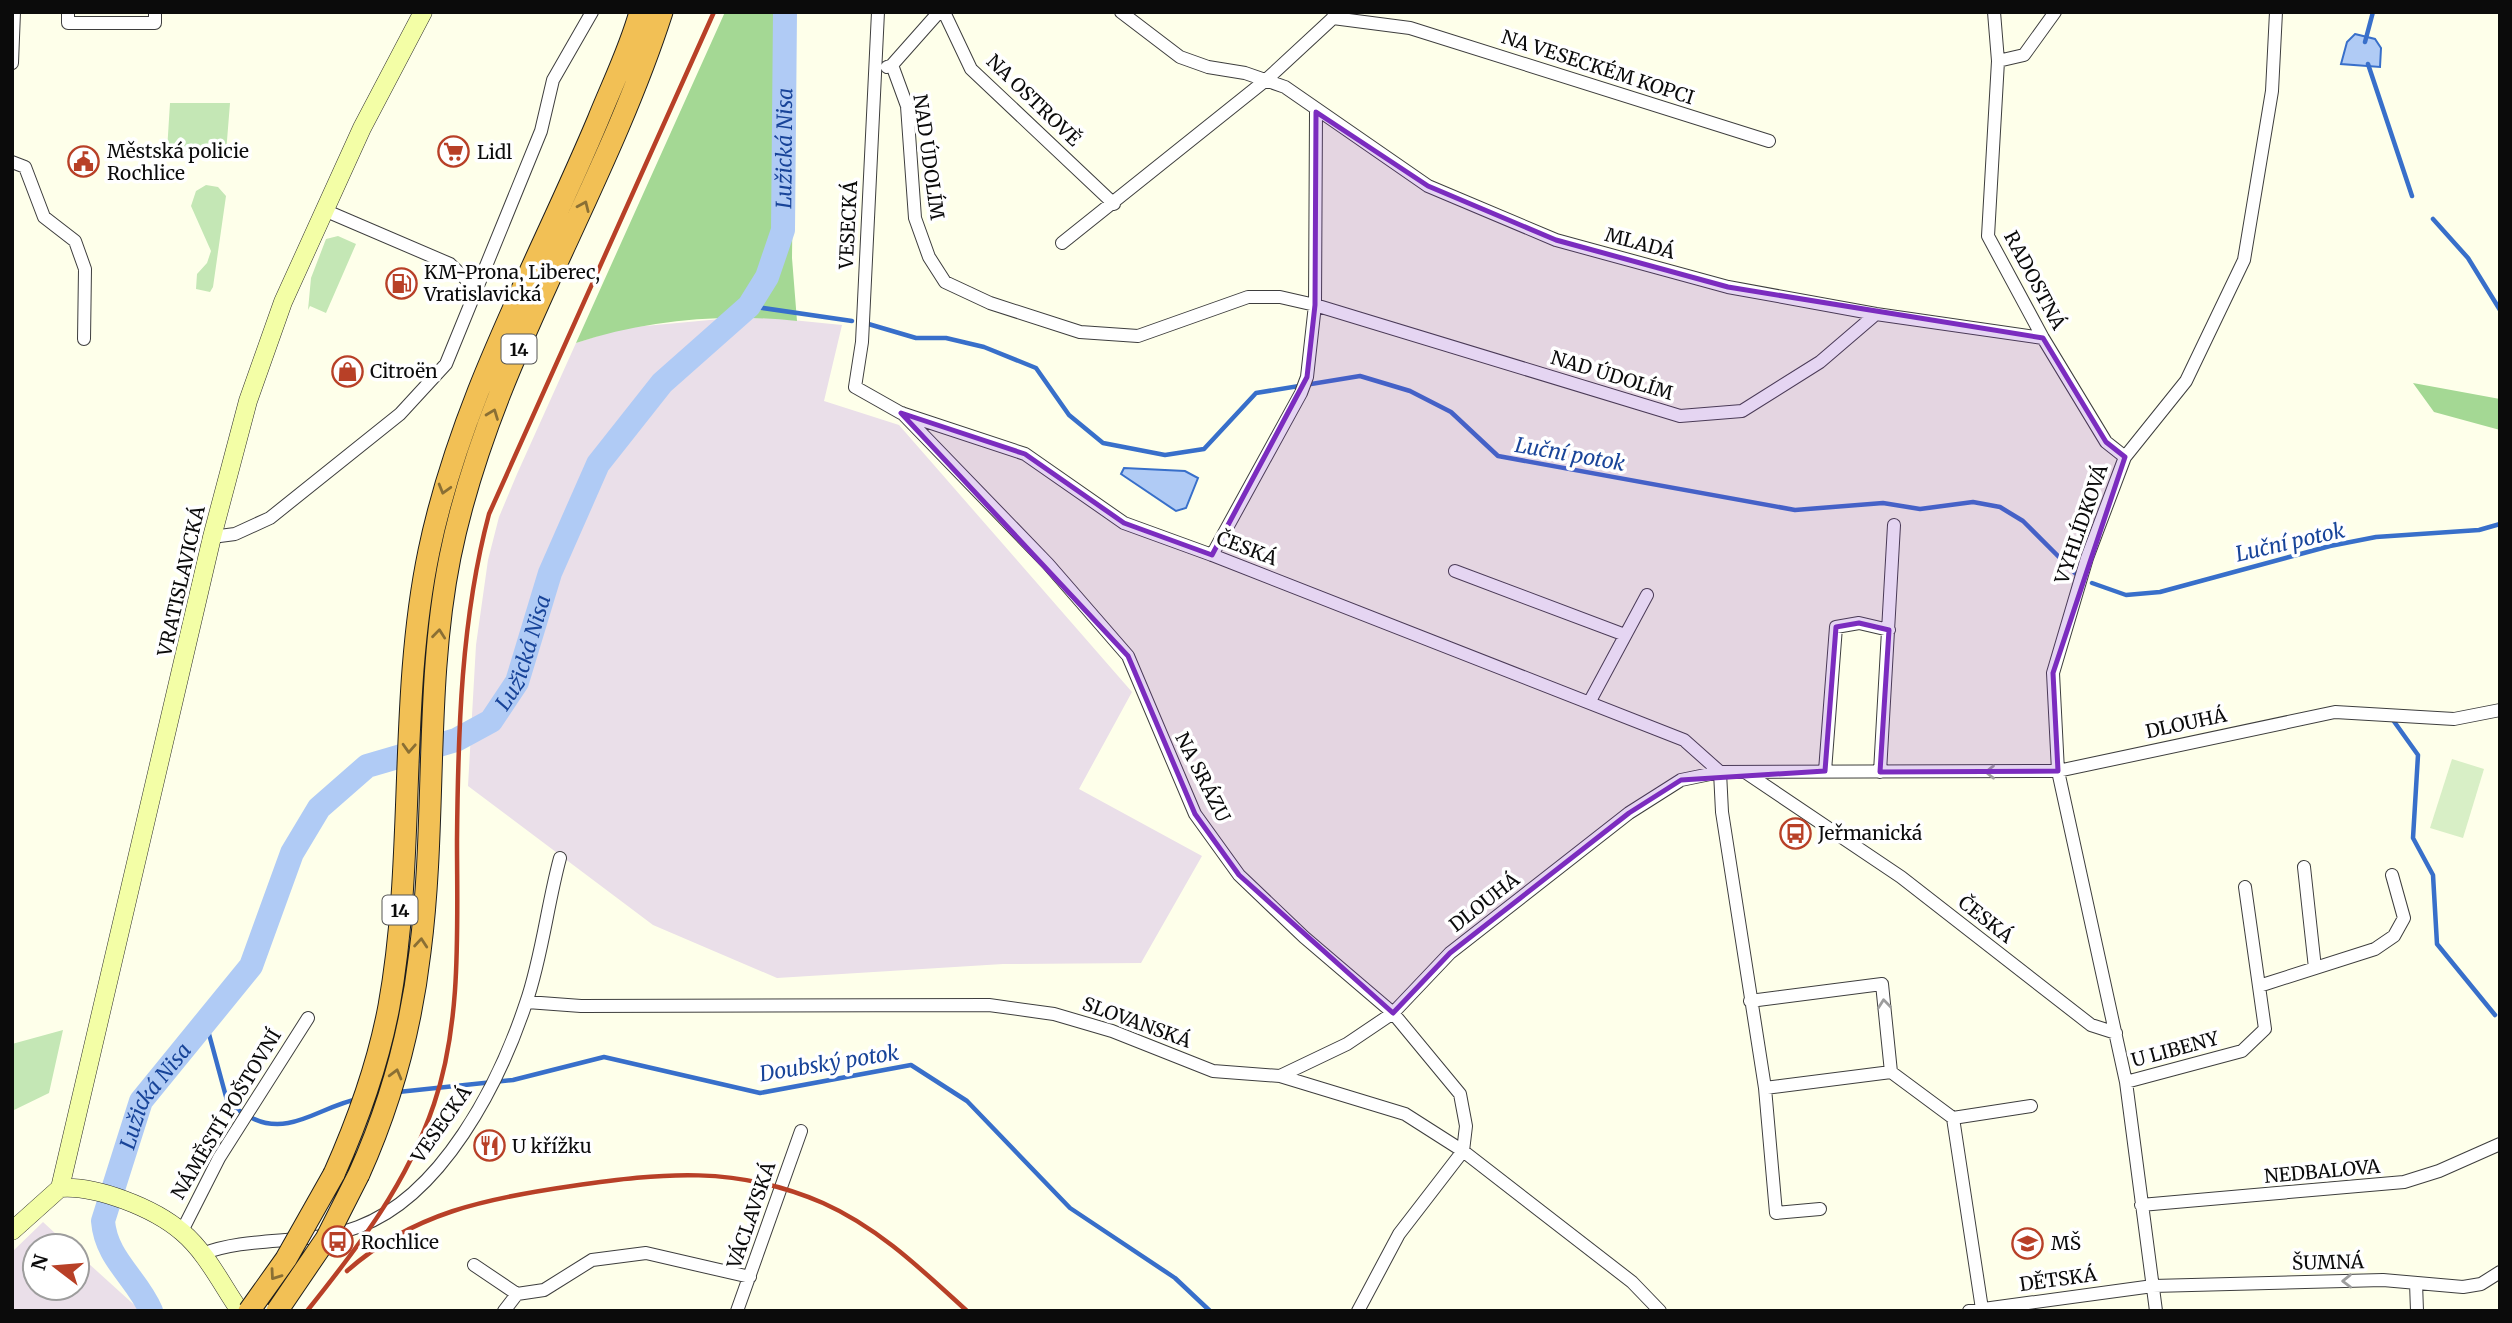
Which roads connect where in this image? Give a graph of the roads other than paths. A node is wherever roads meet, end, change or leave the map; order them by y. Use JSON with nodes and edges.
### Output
{"nodes":[{"id":1,"x":14,"y":12,"type":"edge"},
{"id":2,"x":68,"y":12,"type":"edge"},
{"id":3,"x":155,"y":12,"type":"edge"},
{"id":4,"x":423,"y":12,"type":"edge"},
{"id":5,"x":592,"y":12,"type":"edge"},
{"id":6,"x":629,"y":12,"type":"edge"},
{"id":7,"x":640,"y":12,"type":"edge"},
{"id":8,"x":663,"y":12,"type":"edge"},
{"id":9,"x":670,"y":12,"type":"edge"},
{"id":10,"x":878,"y":12,"type":"edge"},
{"id":11,"x":941,"y":12,"type":"edge"},
{"id":12,"x":1121,"y":12,"type":"edge"},
{"id":13,"x":1994,"y":12,"type":"edge"},
{"id":14,"x":2054,"y":12,"type":"edge"},
{"id":15,"x":2276,"y":12,"type":"edge"},
{"id":16,"x":1334,"y":15,"type":"edge"},
{"id":17,"x":134,"y":18,"type":"edge"},
{"id":18,"x":650,"y":51,"type":"junction"},
{"id":19,"x":1998,"y":61,"type":"junction"},
{"id":20,"x":12,"y":63,"type":"edge"},
{"id":21,"x":892,"y":65,"type":"junction"},
{"id":22,"x":875,"y":69,"type":"junction"},
{"id":23,"x":1266,"y":80,"type":"junction"},
{"id":24,"x":1316,"y":112,"type":"junction"},
{"id":25,"x":1769,"y":141,"type":"dead end"},
{"id":26,"x":583,"y":155,"type":"junction"},
{"id":27,"x":12,"y":162,"type":"edge"},
{"id":28,"x":1114,"y":204,"type":"junction"},
{"id":29,"x":324,"y":210,"type":"junction"},
{"id":30,"x":1062,"y":243,"type":"dead end"},
{"id":31,"x":478,"y":291,"type":"junction"},
{"id":32,"x":1315,"y":305,"type":"junction"},
{"id":33,"x":1876,"y":314,"type":"junction"},
{"id":34,"x":2043,"y":338,"type":"junction"},
{"id":35,"x":84,"y":339,"type":"dead end"},
{"id":36,"x":901,"y":413,"type":"junction"},
{"id":37,"x":2125,"y":457,"type":"junction"},
{"id":38,"x":1894,"y":525,"type":"dead end"},
{"id":39,"x":212,"y":537,"type":"junction"},
{"id":40,"x":1212,"y":555,"type":"junction"},
{"id":41,"x":1455,"y":571,"type":"dead end"},
{"id":42,"x":1647,"y":595,"type":"dead end"},
{"id":43,"x":1889,"y":630,"type":"junction"},
{"id":44,"x":1625,"y":635,"type":"junction"},
{"id":45,"x":1590,"y":701,"type":"junction"},
{"id":46,"x":2500,"y":710,"type":"edge"},
{"id":47,"x":1825,"y":771,"type":"junction"},
{"id":48,"x":2058,"y":771,"type":"junction"},
{"id":49,"x":1720,"y":772,"type":"junction"},
{"id":50,"x":1745,"y":772,"type":"junction"},
{"id":51,"x":1880,"y":772,"type":"junction"},
{"id":52,"x":561,"y":858,"type":"dead end"},
{"id":53,"x":2304,"y":867,"type":"dead end"},
{"id":54,"x":2392,"y":875,"type":"dead end"},
{"id":55,"x":2245,"y":887,"type":"dead end"},
{"id":56,"x":2315,"y":968,"type":"junction"},
{"id":57,"x":2259,"y":986,"type":"junction"},
{"id":58,"x":1750,"y":1001,"type":"junction"},
{"id":59,"x":527,"y":1002,"type":"junction"},
{"id":60,"x":1393,"y":1013,"type":"junction"},
{"id":61,"x":307,"y":1018,"type":"dead end"},
{"id":62,"x":2116,"y":1033,"type":"junction"},
{"id":63,"x":1891,"y":1072,"type":"junction"},
{"id":64,"x":1280,"y":1076,"type":"junction"},
{"id":65,"x":2126,"y":1082,"type":"junction"},
{"id":66,"x":1765,"y":1088,"type":"junction"},
{"id":67,"x":2031,"y":1107,"type":"dead end"},
{"id":68,"x":1953,"y":1118,"type":"junction"},
{"id":69,"x":801,"y":1131,"type":"dead end"},
{"id":70,"x":2500,"y":1144,"type":"edge"},
{"id":71,"x":1464,"y":1151,"type":"junction"},
{"id":72,"x":60,"y":1188,"type":"junction"},
{"id":73,"x":2141,"y":1205,"type":"junction"},
{"id":74,"x":1820,"y":1209,"type":"dead end"},
{"id":75,"x":12,"y":1231,"type":"edge"},
{"id":76,"x":182,"y":1231,"type":"junction"},
{"id":77,"x":202,"y":1255,"type":"junction"},
{"id":78,"x":474,"y":1265,"type":"dead end"},
{"id":79,"x":2500,"y":1272,"type":"edge"},
{"id":80,"x":750,"y":1277,"type":"junction"},
{"id":81,"x":2416,"y":1283,"type":"junction"},
{"id":82,"x":2153,"y":1286,"type":"junction"},
{"id":83,"x":517,"y":1294,"type":"junction"},
{"id":84,"x":1976,"y":1310,"type":"edge"},
{"id":85,"x":240,"y":1311,"type":"edge"},
{"id":86,"x":249,"y":1311,"type":"edge"},
{"id":87,"x":277,"y":1311,"type":"edge"},
{"id":88,"x":504,"y":1311,"type":"edge"},
{"id":89,"x":737,"y":1311,"type":"edge"},
{"id":90,"x":1357,"y":1311,"type":"edge"},
{"id":91,"x":1660,"y":1311,"type":"edge"},
{"id":92,"x":2156,"y":1311,"type":"edge"},
{"id":93,"x":2417,"y":1311,"type":"edge"}],
"edges":[{"from":1,"to":20,"type":"street"},
{"from":2,"to":17,"type":"street"},
{"from":3,"to":17,"type":"street"},
{"from":4,"to":29,"type":"street","name":"VRATISLAVICKÁ"},
{"from":5,"to":31,"type":"street"},
{"from":6,"to":26,"type":"highway"},
{"from":7,"to":26,"type":"highway","number":"14"},
{"from":8,"to":18,"type":"highway","number":"14"},
{"from":9,"to":18,"type":"highway"},
{"from":10,"to":22,"type":"street","name":"VESECKÁ"},
{"from":11,"to":21,"type":"street"},
{"from":11,"to":28,"type":"street","name":"NA OSTROVĚ"},
{"from":12,"to":23,"type":"street"},
{"from":13,"to":19,"type":"street","name":"RADOSTNÁ"},
{"from":14,"to":19,"type":"street"},
{"from":15,"to":37,"type":"street","name":"VYHLÍDKOVÁ"},
{"from":16,"to":23,"type":"street"},
{"from":16,"to":25,"type":"street","name":"NA VESECKÉM KOPCI"},
{"from":87,"to":18,"type":"highway","number":"14","one_way":true,"bridge":true},
{"from":19,"to":34,"type":"street","name":"RADOSTNÁ"},
{"from":21,"to":22,"type":"street"},
{"from":21,"to":32,"type":"street","name":"NAD ÚDOLÍM"},
{"from":22,"to":36,"type":"street","name":"VESECKÁ"},
{"from":23,"to":24,"type":"street","name":"MLADÁ"},
{"from":23,"to":28,"type":"street"},
{"from":24,"to":32,"type":"street"},
{"from":24,"to":33,"type":"street","name":"MLADÁ"},
{"from":26,"to":86,"type":"highway","number":"14","one_way":true,"bridge":true},
{"from":27,"to":35,"type":"street"},
{"from":28,"to":30,"type":"street"},
{"from":29,"to":31,"type":"street"},
{"from":29,"to":39,"type":"street","name":"VRATISLAVICKÁ"},
{"from":31,"to":39,"type":"street"},
{"from":32,"to":33,"type":"street","name":"NAD ÚDOLÍM"},
{"from":32,"to":40,"type":"street"},
{"from":33,"to":34,"type":"street","name":"MLADÁ"},
{"from":34,"to":37,"type":"street","name":"RADOSTNÁ"},
{"from":36,"to":40,"type":"street","name":"ČESKÁ"},
{"from":36,"to":60,"type":"street","name":"NA SRÁZU"},
{"from":37,"to":48,"type":"street","name":"VYHLÍDKOVÁ"},
{"from":38,"to":43,"type":"street"},
{"from":39,"to":72,"type":"street","name":"VRATISLAVICKÁ"},
{"from":40,"to":45,"type":"street","name":"ČESKÁ"},
{"from":41,"to":44,"type":"street"},
{"from":42,"to":44,"type":"street"},
{"from":43,"to":47,"type":"street"},
{"from":43,"to":51,"type":"street"},
{"from":44,"to":45,"type":"street"},
{"from":45,"to":49,"type":"street","name":"ČESKÁ"},
{"from":46,"to":48,"type":"street","name":"DLOUHÁ"},
{"from":47,"to":50,"type":"street","name":"DLOUHÁ"},
{"from":47,"to":51,"type":"street","name":"DLOUHÁ"},
{"from":48,"to":51,"type":"street","name":"DLOUHÁ","one_way":true},
{"from":48,"to":62,"type":"street","name":"VYHLÍDKOVÁ"},
{"from":49,"to":50,"type":"street"},
{"from":49,"to":58,"type":"street"},
{"from":49,"to":60,"type":"street","name":"DLOUHÁ"},
{"from":50,"to":62,"type":"street","name":"ČESKÁ"},
{"from":52,"to":59,"type":"street","name":"VESECKÁ"},
{"from":53,"to":56,"type":"street"},
{"from":54,"to":56,"type":"street"},
{"from":55,"to":57,"type":"street","name":"U LIBENY"},
{"from":56,"to":57,"type":"street"},
{"from":57,"to":65,"type":"street","name":"U LIBENY"},
{"from":63,"to":58,"type":"street","one_way":true},
{"from":58,"to":66,"type":"street"},
{"from":59,"to":64,"type":"street","name":"SLOVANSKÁ"},
{"from":59,"to":77,"type":"street","name":"VESECKÁ"},
{"from":60,"to":64,"type":"street","name":"DLOUHÁ"},
{"from":60,"to":71,"type":"street","name":"NA SRÁZU"},
{"from":61,"to":76,"type":"street","name":"NÁMĚSTÍ POŠTOVNÍ"},
{"from":62,"to":65,"type":"street"},
{"from":63,"to":66,"type":"street"},
{"from":63,"to":68,"type":"street"},
{"from":64,"to":71,"type":"street","name":"SLOVANSKÁ"},
{"from":65,"to":73,"type":"street"},
{"from":66,"to":74,"type":"street"},
{"from":67,"to":68,"type":"street"},
{"from":68,"to":84,"type":"street"},
{"from":69,"to":80,"type":"street","name":"VÁCLAVSKÁ"},
{"from":70,"to":73,"type":"street","name":"NEDBALOVA"},
{"from":71,"to":90,"type":"street"},
{"from":71,"to":91,"type":"street","name":"SLOVANSKÁ"},
{"from":72,"to":75,"type":"street"},
{"from":72,"to":76,"type":"street","name":"NÁMĚSTÍ POŠTOVNÍ"},
{"from":73,"to":82,"type":"street"},
{"from":76,"to":77,"type":"street","name":"NÁMĚSTÍ POŠTOVNÍ"},
{"from":77,"to":85,"type":"street","name":"NÁMĚSTÍ POŠTOVNÍ"},
{"from":78,"to":83,"type":"street"},
{"from":79,"to":81,"type":"street","name":"ŠUMNÁ"},
{"from":80,"to":83,"type":"street"},
{"from":80,"to":89,"type":"street","name":"VÁCLAVSKÁ"},
{"from":81,"to":82,"type":"street","name":"ŠUMNÁ","one_way":true},
{"from":81,"to":93,"type":"street"},
{"from":82,"to":84,"type":"street","name":"DĚTSKÁ"},
{"from":82,"to":92,"type":"street"},
{"from":83,"to":88,"type":"street"}]}
